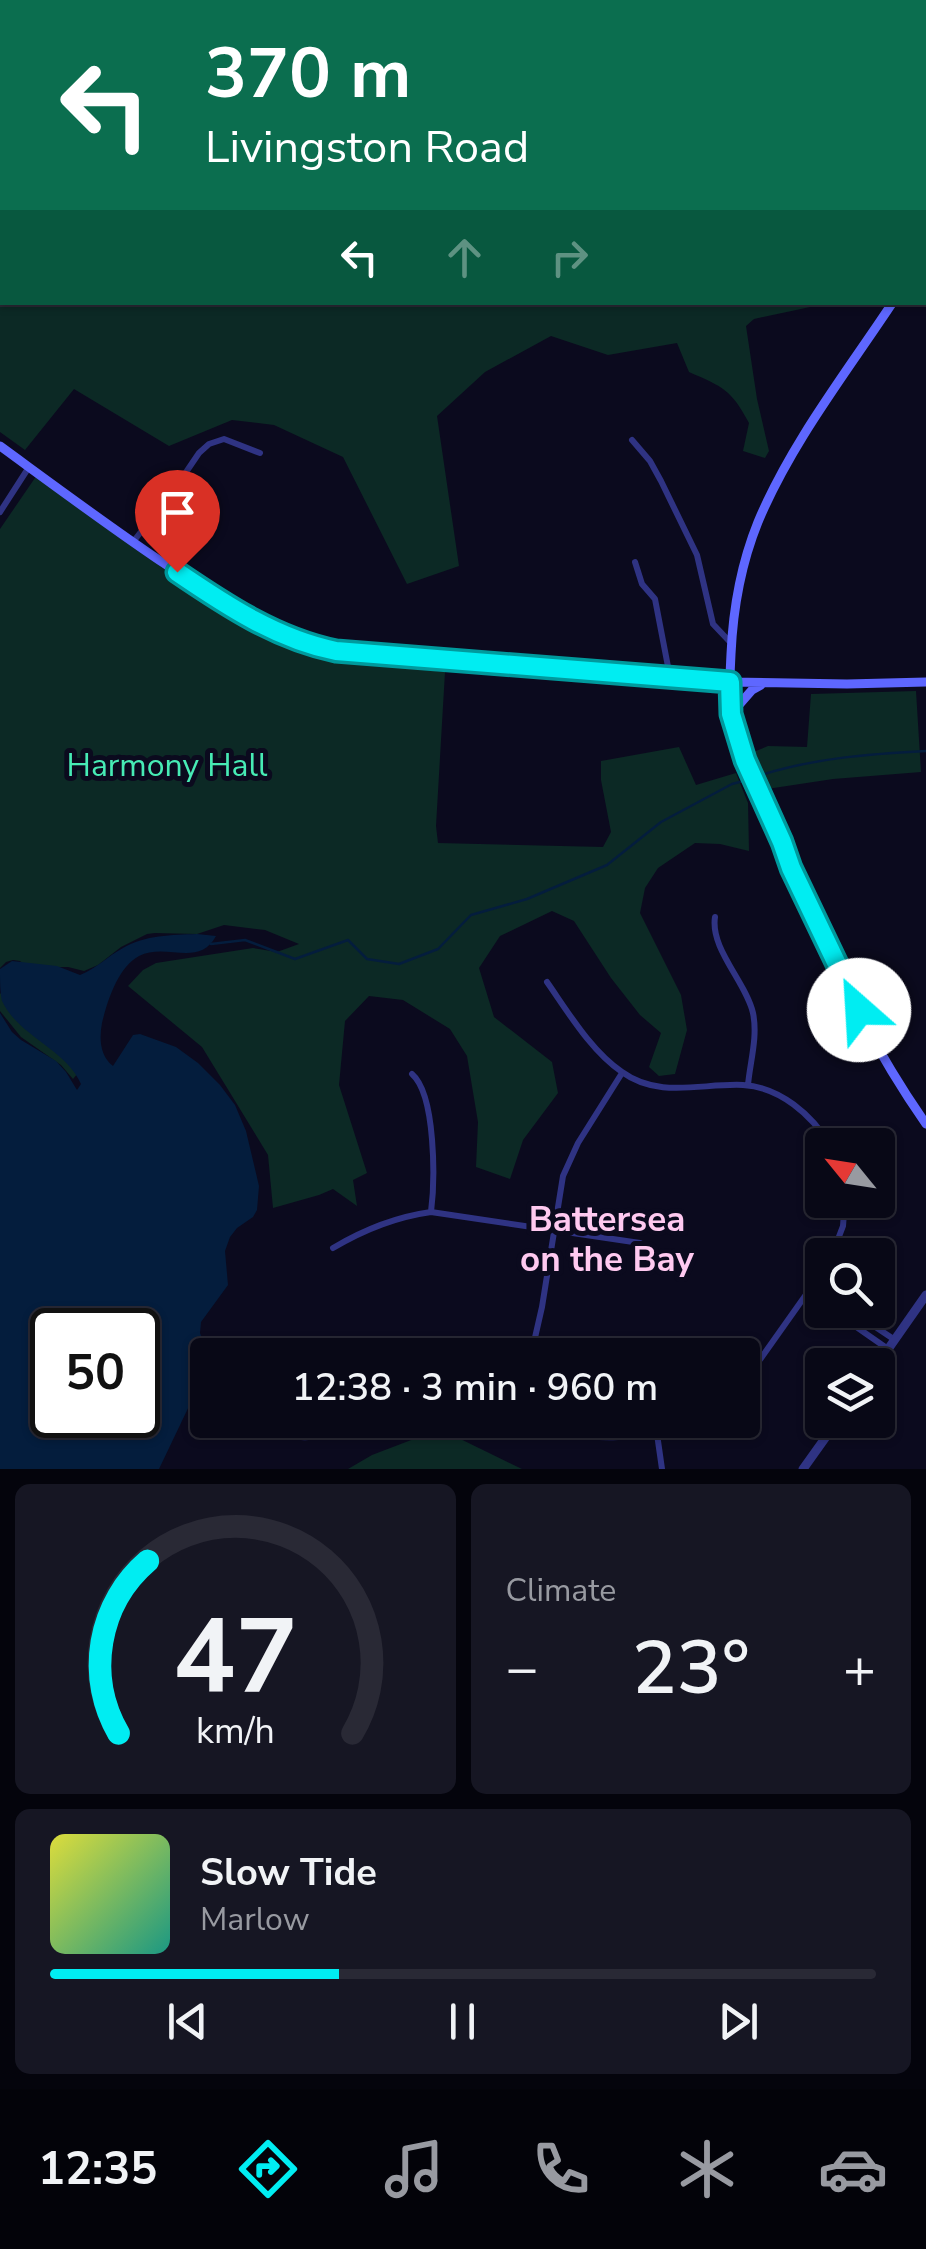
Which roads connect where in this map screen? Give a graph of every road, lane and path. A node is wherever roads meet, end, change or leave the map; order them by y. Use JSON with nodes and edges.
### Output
{"nodes":[{"id":1,"x":891,"y":305,"type":"edge"},
{"id":2,"x":632,"y":440,"type":"dead end"},
{"id":3,"x":0,"y":446,"type":"edge"},
{"id":4,"x":260,"y":453,"type":"dead end"},
{"id":5,"x":29,"y":468,"type":"junction"},
{"id":6,"x":0,"y":512,"type":"edge"},
{"id":7,"x":133,"y":542,"type":"junction"},
{"id":8,"x":634,"y":562,"type":"dead end"},
{"id":9,"x":732,"y":643,"type":"junction"},
{"id":10,"x":670,"y":678,"type":"junction"},
{"id":11,"x":730,"y":682,"type":"junction"},
{"id":12,"x":926,"y":682,"type":"edge"},
{"id":13,"x":764,"y":684,"type":"junction"},
{"id":14,"x":731,"y":714,"type":"junction"},
{"id":15,"x":715,"y":917,"type":"dead end"},
{"id":16,"x":546,"y":982,"type":"dead end"},
{"id":17,"x":622,"y":1073,"type":"junction"},
{"id":18,"x":412,"y":1074,"type":"dead end"},
{"id":19,"x":748,"y":1086,"type":"junction"},
{"id":20,"x":926,"y":1124,"type":"edge"},
{"id":21,"x":819,"y":1128,"type":"edge"},
{"id":22,"x":432,"y":1212,"type":"junction"},
{"id":23,"x":554,"y":1229,"type":"junction"},
{"id":24,"x":640,"y":1243,"type":"dead end"},
{"id":25,"x":333,"y":1248,"type":"dead end"},
{"id":26,"x":926,"y":1295,"type":"edge"},
{"id":27,"x":805,"y":1297,"type":"edge"},
{"id":28,"x":863,"y":1328,"type":"edge"},
{"id":29,"x":872,"y":1328,"type":"edge"},
{"id":30,"x":535,"y":1338,"type":"edge"},
{"id":31,"x":891,"y":1344,"type":"junction"},
{"id":32,"x":888,"y":1348,"type":"edge"},
{"id":33,"x":760,"y":1360,"type":"edge"},
{"id":34,"x":658,"y":1438,"type":"edge"},
{"id":35,"x":826,"y":1438,"type":"edge"},
{"id":36,"x":662,"y":1469,"type":"edge"},
{"id":37,"x":804,"y":1469,"type":"edge"}],
"edges":[{"from":1,"to":9,"type":"main road"},
{"from":2,"to":9,"type":"street"},
{"from":3,"to":5,"type":"main road"},
{"from":4,"to":7,"type":"street"},
{"from":5,"to":6,"type":"street"},
{"from":5,"to":7,"type":"main road"},
{"from":7,"to":10,"type":"main road"},
{"from":8,"to":10,"type":"street"},
{"from":9,"to":11,"type":"main road"},
{"from":10,"to":11,"type":"main road"},
{"from":11,"to":13,"type":"main road"},
{"from":11,"to":14,"type":"main road"},
{"from":12,"to":13,"type":"main road"},
{"from":13,"to":14,"type":"main road"},
{"from":14,"to":20,"type":"main road"},
{"from":15,"to":19,"type":"street"},
{"from":16,"to":17,"type":"street"},
{"from":17,"to":19,"type":"street"},
{"from":17,"to":23,"type":"street"},
{"from":18,"to":22,"type":"street"},
{"from":19,"to":21,"type":"street"},
{"from":22,"to":23,"type":"street"},
{"from":22,"to":25,"type":"street"},
{"from":23,"to":24,"type":"street"},
{"from":23,"to":30,"type":"street"},
{"from":26,"to":31,"type":"street"},
{"from":27,"to":33,"type":"street"},
{"from":28,"to":31,"type":"street"},
{"from":29,"to":31,"type":"street"},
{"from":31,"to":32,"type":"street"},
{"from":34,"to":36,"type":"street"},
{"from":35,"to":37,"type":"street"}]}
